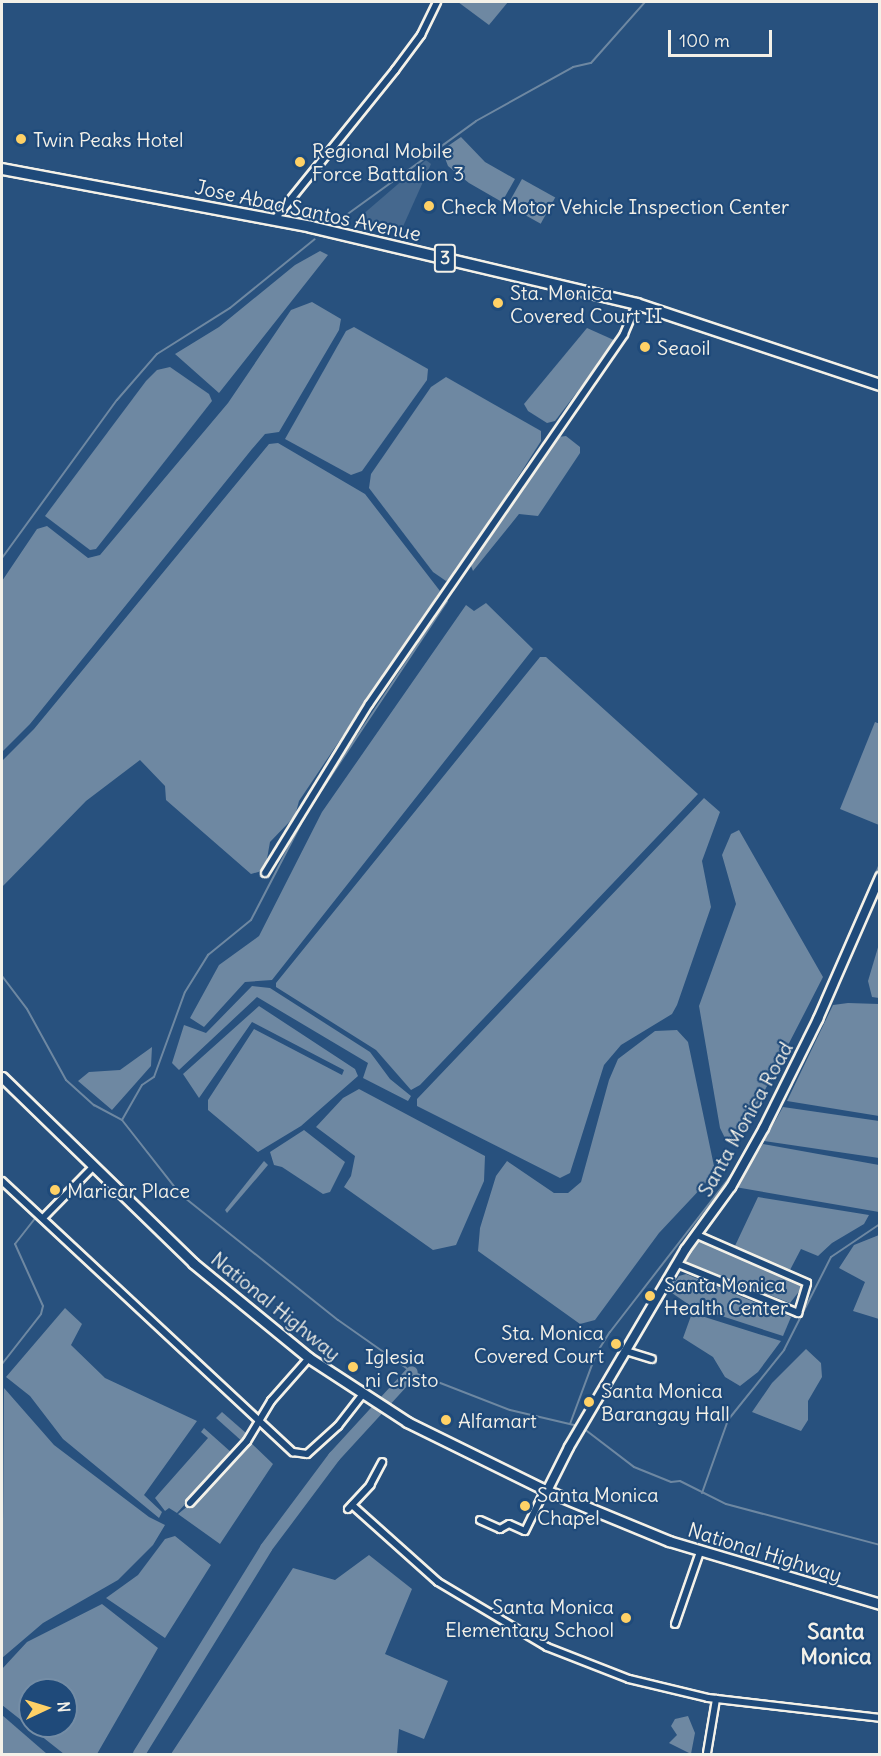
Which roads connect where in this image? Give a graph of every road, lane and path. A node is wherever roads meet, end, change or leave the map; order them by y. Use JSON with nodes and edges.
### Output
{"nodes":[{"id":1,"x":437,"y":2,"type":"edge"},
{"id":2,"x":2,"y":169,"type":"edge"},
{"id":3,"x":274,"y":220,"type":"junction"},
{"id":4,"x":637,"y":304,"type":"junction"},
{"id":5,"x":879,"y":385,"type":"edge"},
{"id":6,"x":265,"y":873,"type":"dead end"},
{"id":7,"x":879,"y":877,"type":"edge"},
{"id":8,"x":2,"y":1077,"type":"edge"},
{"id":9,"x":93,"y":1167,"type":"junction"},
{"id":10,"x":2,"y":1181,"type":"edge"},
{"id":11,"x":43,"y":1218,"type":"junction"},
{"id":12,"x":697,"y":1235,"type":"junction"},
{"id":13,"x":678,"y":1263,"type":"junction"},
{"id":14,"x":627,"y":1351,"type":"junction"},
{"id":15,"x":309,"y":1358,"type":"junction"},
{"id":16,"x":652,"y":1359,"type":"dead end"},
{"id":17,"x":364,"y":1395,"type":"junction"},
{"id":18,"x":257,"y":1421,"type":"junction"},
{"id":19,"x":382,"y":1462,"type":"dead end"},
{"id":20,"x":546,"y":1491,"type":"junction"},
{"id":21,"x":190,"y":1503,"type":"dead end"},
{"id":22,"x":480,"y":1520,"type":"dead end"},
{"id":23,"x":700,"y":1552,"type":"junction"},
{"id":24,"x":879,"y":1604,"type":"edge"},
{"id":25,"x":675,"y":1624,"type":"dead end"},
{"id":26,"x":716,"y":1700,"type":"junction"},
{"id":27,"x":879,"y":1718,"type":"edge"},
{"id":28,"x":706,"y":1753,"type":"dead end"}],
"edges":[{"from":1,"to":3,"type":"street"},
{"from":2,"to":3,"type":"highway","name":"Jose Abad Santos Avenue","number":"3"},
{"from":3,"to":4,"type":"highway","name":"Jose Abad Santos Avenue","number":"3"},
{"from":4,"to":5,"type":"highway","name":"Jose Abad Santos Avenue","number":"3"},
{"from":4,"to":6,"type":"street"},
{"from":7,"to":12,"type":"street","name":"Santa Monica Road"},
{"from":8,"to":9,"type":"main road","name":"National Highway"},
{"from":9,"to":11,"type":"street"},
{"from":9,"to":15,"type":"main road","name":"National Highway"},
{"from":10,"to":11,"type":"street"},
{"from":11,"to":18,"type":"street"},
{"from":12,"to":13,"type":"street","name":"Santa Monica Road"},
{"from":12,"to":13,"type":"street"},
{"from":13,"to":14,"type":"street","name":"Santa Monica Road"},
{"from":14,"to":16,"type":"street"},
{"from":14,"to":20,"type":"street","name":"Santa Monica Road"},
{"from":15,"to":17,"type":"main road","name":"National Highway"},
{"from":15,"to":18,"type":"street"},
{"from":17,"to":18,"type":"street"},
{"from":17,"to":20,"type":"main road","name":"National Highway"},
{"from":18,"to":21,"type":"street"},
{"from":19,"to":26,"type":"street"},
{"from":20,"to":22,"type":"street"},
{"from":20,"to":23,"type":"main road","name":"National Highway"},
{"from":23,"to":24,"type":"main road","name":"National Highway"},
{"from":23,"to":25,"type":"street"},
{"from":26,"to":27,"type":"street"},
{"from":26,"to":28,"type":"street"}]}
